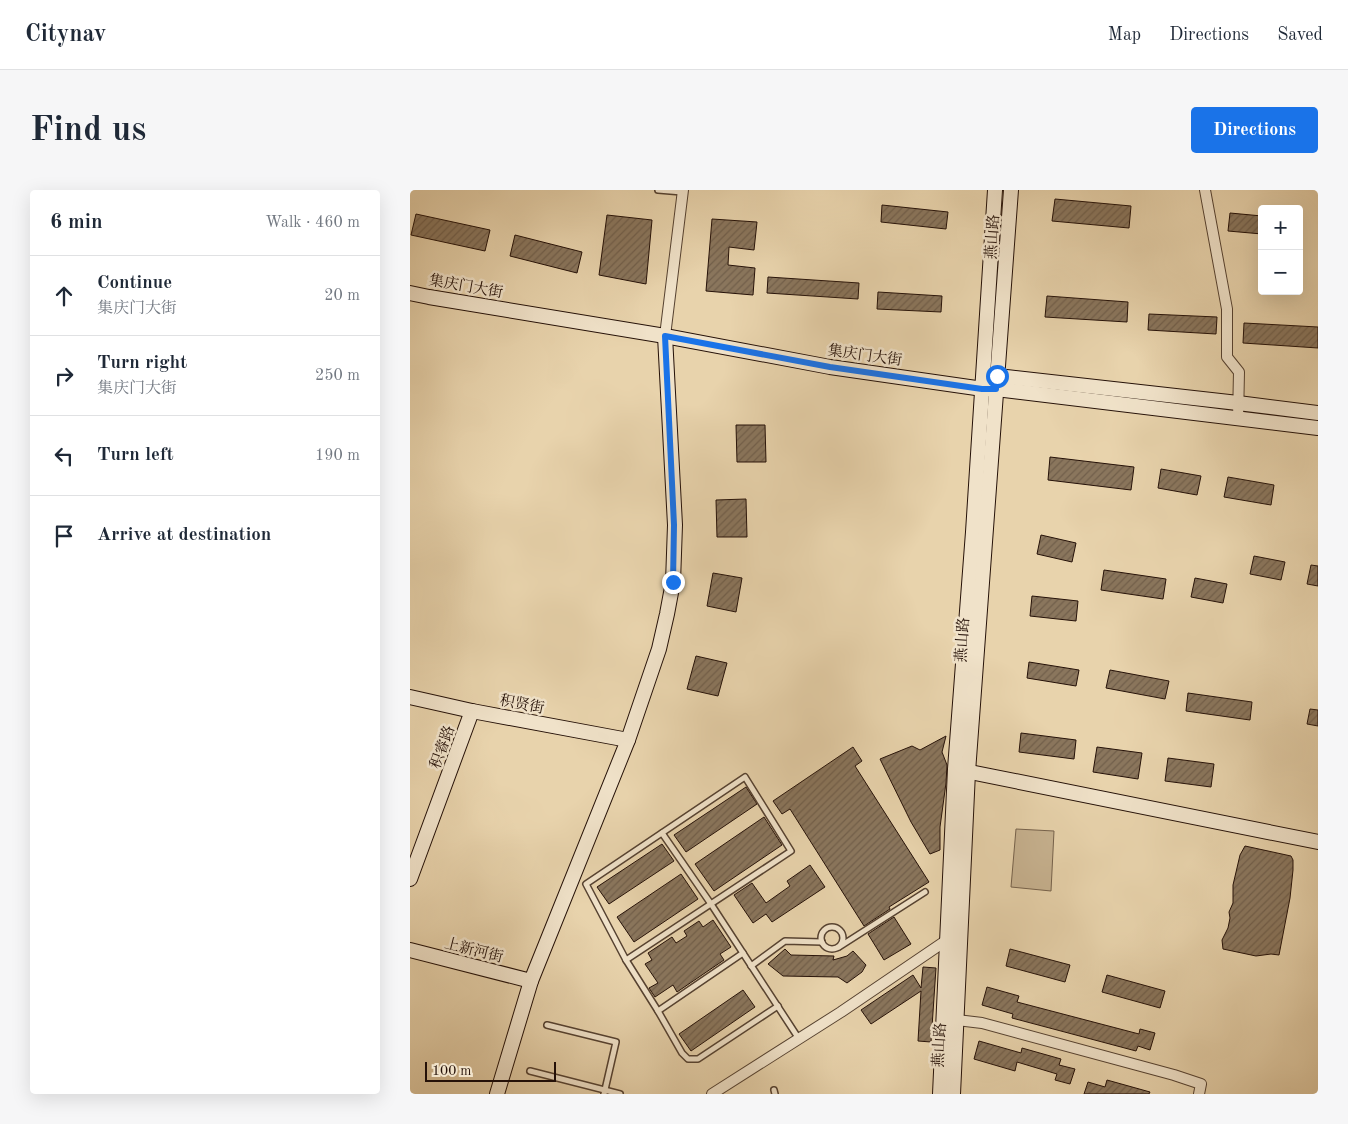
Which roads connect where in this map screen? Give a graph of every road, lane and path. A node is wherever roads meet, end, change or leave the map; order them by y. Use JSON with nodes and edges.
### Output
{"nodes":[{"id":1,"x":658,"y":190,"type":"edge"},
{"id":2,"x":995,"y":190,"type":"edge"},
{"id":3,"x":1011,"y":190,"type":"edge"},
{"id":4,"x":1205,"y":190,"type":"edge"},
{"id":5,"x":682,"y":191,"type":"edge"},
{"id":6,"x":410,"y":293,"type":"edge"},
{"id":7,"x":665,"y":336,"type":"junction"},
{"id":8,"x":990,"y":382,"type":"junction"},
{"id":9,"x":1238,"y":403,"type":"junction"},
{"id":10,"x":1318,"y":413,"type":"edge"},
{"id":11,"x":1238,"y":419,"type":"junction"},
{"id":12,"x":1318,"y":428,"type":"edge"},
{"id":13,"x":410,"y":697,"type":"edge"},
{"id":14,"x":472,"y":711,"type":"junction"},
{"id":15,"x":628,"y":740,"type":"junction"},
{"id":16,"x":961,"y":770,"type":"junction"},
{"id":17,"x":662,"y":833,"type":"junction"},
{"id":18,"x":1318,"y":842,"type":"edge"},
{"id":19,"x":410,"y":878,"type":"edge"},
{"id":20,"x":925,"y":892,"type":"dead end"},
{"id":21,"x":711,"y":904,"type":"junction"},
{"id":22,"x":947,"y":940,"type":"junction"},
{"id":23,"x":822,"y":942,"type":"junction"},
{"id":24,"x":839,"y":947,"type":"junction"},
{"id":25,"x":410,"y":950,"type":"edge"},
{"id":26,"x":743,"y":953,"type":"junction"},
{"id":27,"x":626,"y":960,"type":"junction"},
{"id":28,"x":751,"y":966,"type":"junction"},
{"id":29,"x":531,"y":981,"type":"junction"},
{"id":30,"x":778,"y":1006,"type":"junction"},
{"id":31,"x":658,"y":1011,"type":"junction"},
{"id":32,"x":957,"y":1020,"type":"junction"},
{"id":33,"x":547,"y":1025,"type":"dead end"},
{"id":34,"x":799,"y":1039,"type":"junction"},
{"id":35,"x":530,"y":1070,"type":"dead end"},
{"id":36,"x":604,"y":1092,"type":"edge"},
{"id":37,"x":497,"y":1094,"type":"edge"},
{"id":38,"x":620,"y":1094,"type":"edge"},
{"id":39,"x":712,"y":1094,"type":"edge"},
{"id":40,"x":940,"y":1094,"type":"edge"},
{"id":41,"x":953,"y":1094,"type":"edge"},
{"id":42,"x":1199,"y":1094,"type":"edge"}],
"edges":[{"from":1,"to":5,"type":"lane"},
{"from":2,"to":8,"type":"street","name":"燕山路"},
{"from":3,"to":8,"type":"street","name":"燕山路"},
{"from":4,"to":9,"type":"street"},
{"from":5,"to":7,"type":"street"},
{"from":6,"to":7,"type":"street","name":"集庆门大街"},
{"from":7,"to":8,"type":"street","name":"集庆门大街"},
{"from":7,"to":15,"type":"street"},
{"from":8,"to":9,"type":"street","name":"集庆门大街"},
{"from":8,"to":11,"type":"street","name":"集庆门大街"},
{"from":8,"to":16,"type":"street","name":"燕山路"},
{"from":9,"to":10,"type":"street","name":"集庆门大街"},
{"from":9,"to":11,"type":"street"},
{"from":11,"to":12,"type":"street","name":"集庆门大街"},
{"from":13,"to":14,"type":"street","name":"积贤街"},
{"from":14,"to":15,"type":"street","name":"积贤街"},
{"from":14,"to":19,"type":"street","name":"积睿路"},
{"from":15,"to":29,"type":"street"},
{"from":16,"to":18,"type":"street"},
{"from":16,"to":22,"type":"street","name":"燕山路"},
{"from":16,"to":32,"type":"street","name":"燕山路"},
{"from":17,"to":21,"type":"lane"},
{"from":17,"to":21,"type":"lane"},
{"from":17,"to":27,"type":"lane"},
{"from":20,"to":24,"type":"lane"},
{"from":21,"to":26,"type":"lane"},
{"from":21,"to":27,"type":"lane"},
{"from":22,"to":34,"type":"street"},
{"from":22,"to":40,"type":"street","name":"燕山路"},
{"from":23,"to":24,"type":"lane"},
{"from":23,"to":24,"type":"lane"},
{"from":23,"to":28,"type":"lane"},
{"from":25,"to":29,"type":"street","name":"上新河街"},
{"from":26,"to":28,"type":"lane"},
{"from":26,"to":31,"type":"lane"},
{"from":27,"to":31,"type":"lane"},
{"from":28,"to":30,"type":"lane"},
{"from":29,"to":37,"type":"street"},
{"from":30,"to":31,"type":"lane"},
{"from":30,"to":34,"type":"lane"},
{"from":32,"to":41,"type":"street","name":"燕山路"},
{"from":32,"to":42,"type":"street"},
{"from":33,"to":36,"type":"lane"},
{"from":34,"to":39,"type":"street"},
{"from":35,"to":36,"type":"lane"},
{"from":36,"to":38,"type":"lane"}]}
